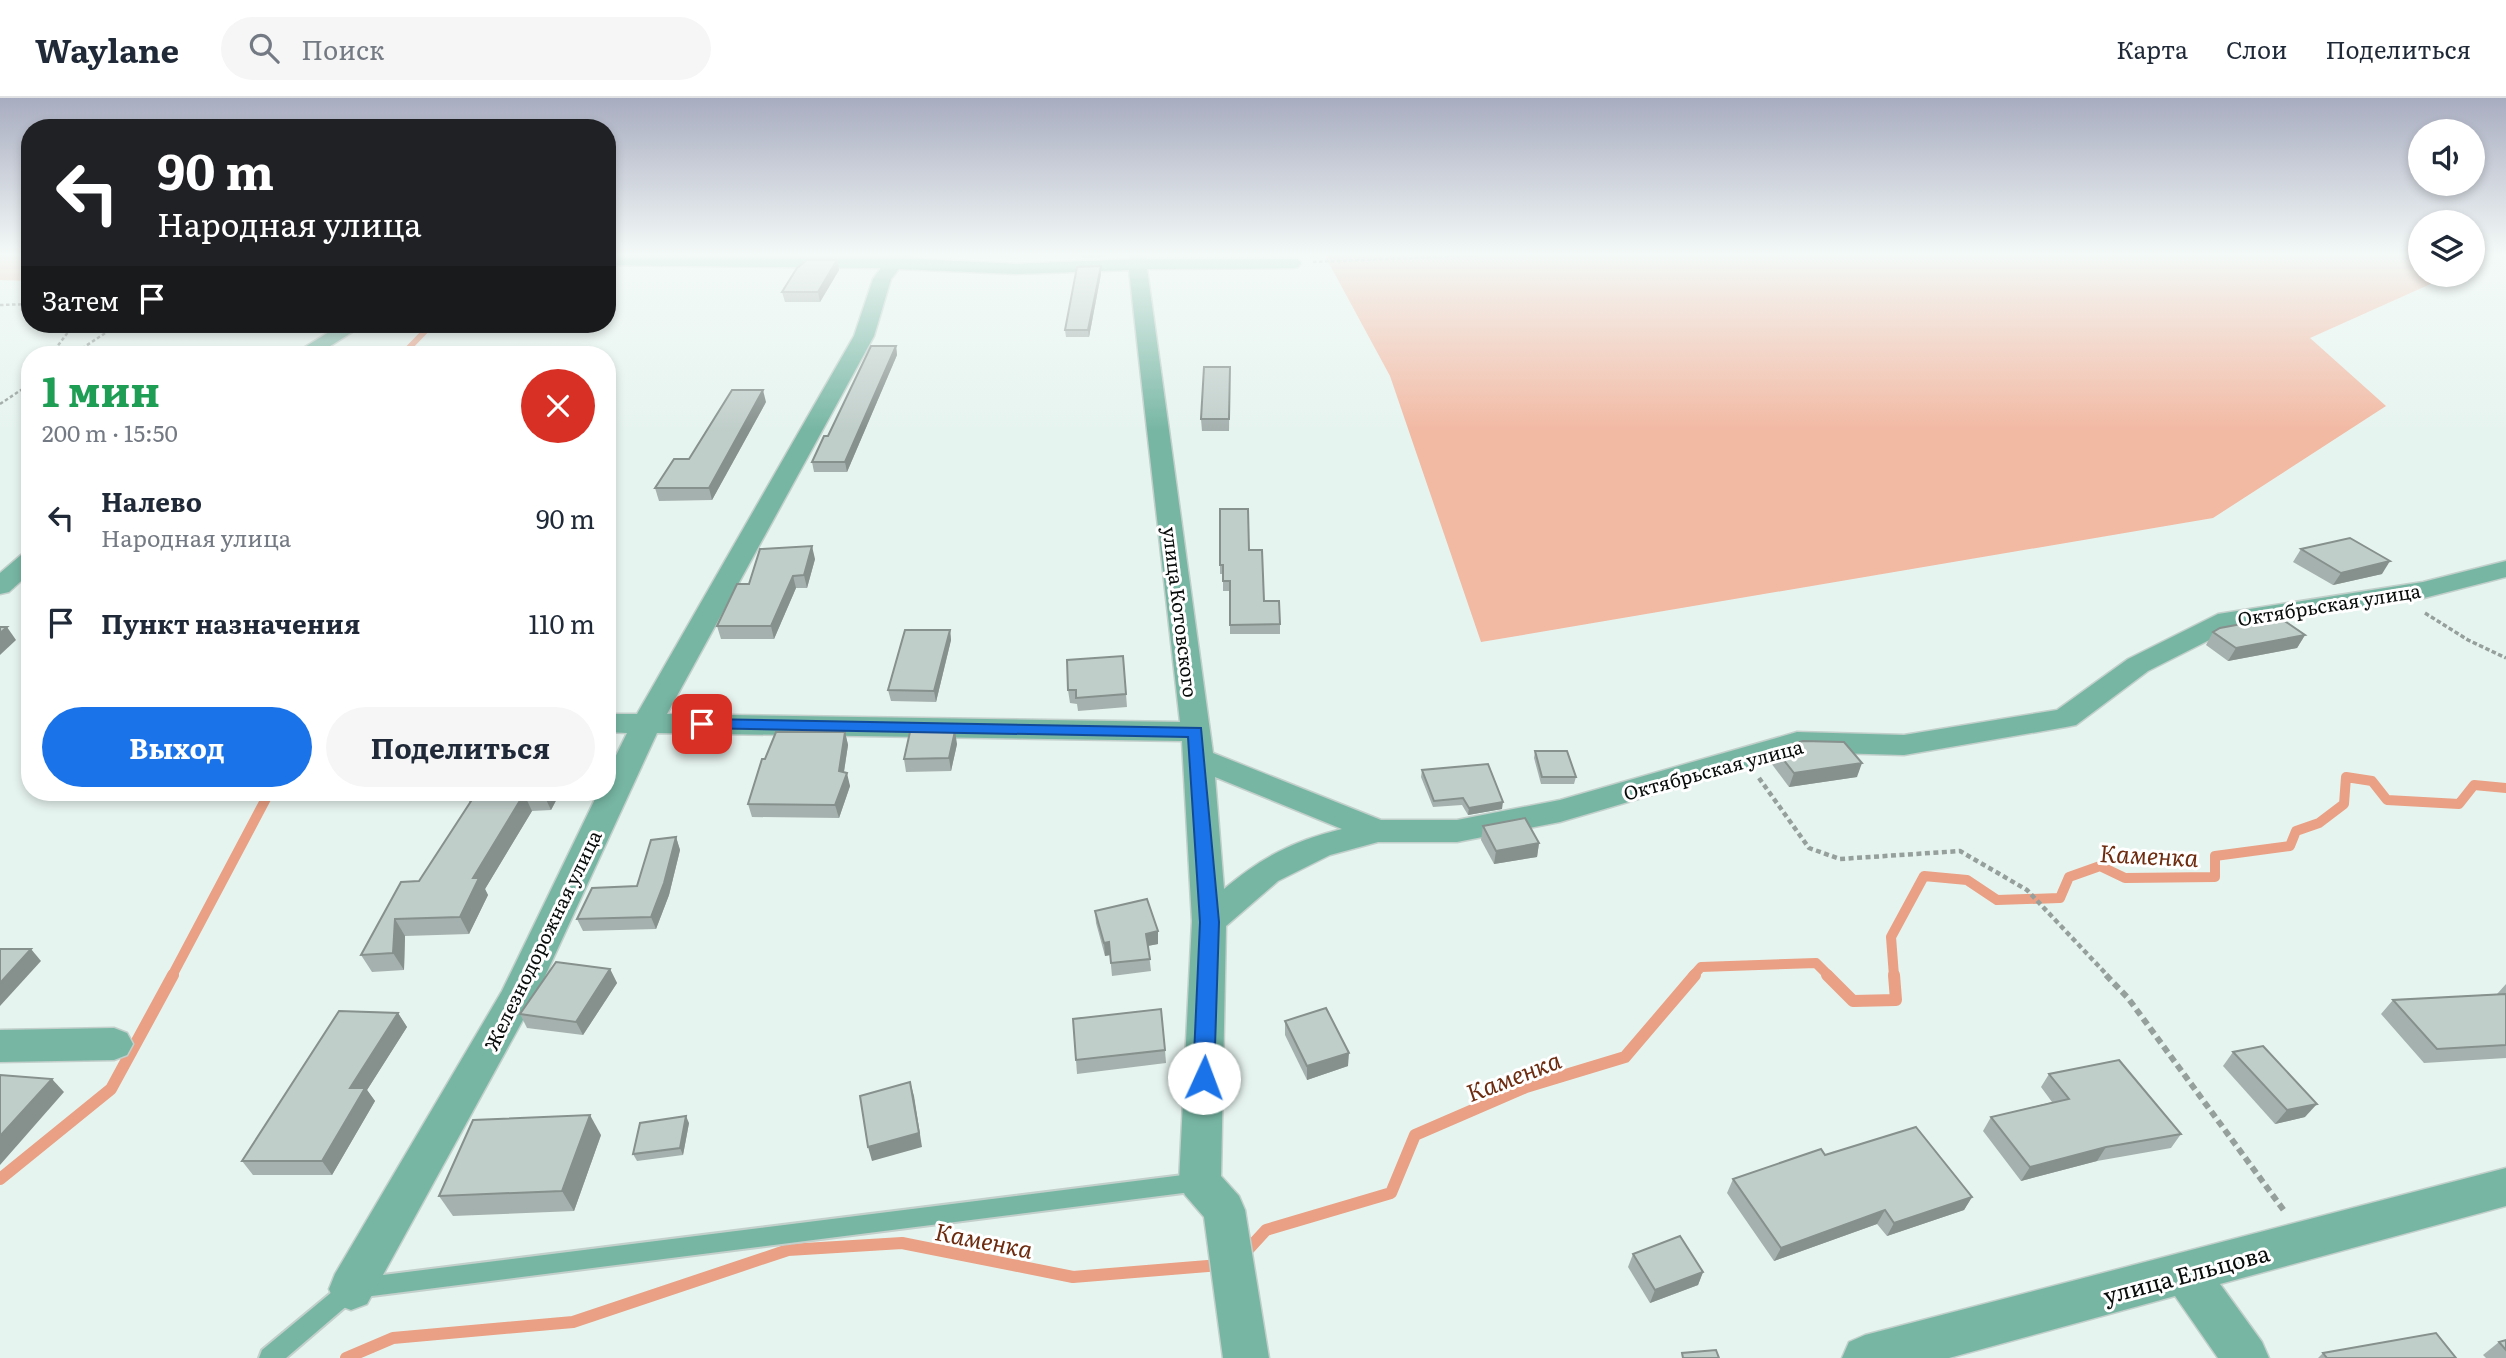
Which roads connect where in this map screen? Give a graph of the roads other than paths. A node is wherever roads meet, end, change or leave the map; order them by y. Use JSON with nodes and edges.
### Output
{"nodes":[{"id":1,"x":871,"y":313,"type":"edge"},
{"id":2,"x":1145,"y":313,"type":"edge"},
{"id":3,"x":340,"y":333,"type":"edge"},
{"id":4,"x":317,"y":346,"type":"edge"},
{"id":5,"x":21,"y":568,"type":"edge"},
{"id":6,"x":2506,"y":569,"type":"edge"},
{"id":7,"x":0,"y":586,"type":"edge"},
{"id":8,"x":616,"y":723,"type":"edge"},
{"id":9,"x":647,"y":723,"type":"junction"},
{"id":10,"x":1197,"y":745,"type":"junction"},
{"id":11,"x":616,"y":789,"type":"edge"},
{"id":12,"x":610,"y":801,"type":"edge"},
{"id":13,"x":1378,"y":831,"type":"junction"},
{"id":14,"x":1209,"y":922,"type":"junction"},
{"id":15,"x":114,"y":1044,"type":"dead end"},
{"id":16,"x":0,"y":1046,"type":"edge"},
{"id":17,"x":1200,"y":1182,"type":"junction"},
{"id":18,"x":2506,"y":1187,"type":"edge"},
{"id":19,"x":2185,"y":1273,"type":"junction"},
{"id":20,"x":351,"y":1289,"type":"junction"},
{"id":21,"x":270,"y":1358,"type":"edge"},
{"id":22,"x":1246,"y":1358,"type":"edge"},
{"id":23,"x":1865,"y":1358,"type":"edge"},
{"id":24,"x":2246,"y":1358,"type":"edge"}],
"edges":[{"from":1,"to":9,"type":"street","name":"Железнодорожная улица"},
{"from":2,"to":10,"type":"street","name":"улица Котовского"},
{"from":3,"to":4,"type":"street"},
{"from":5,"to":7,"type":"street"},
{"from":6,"to":13,"type":"street","name":"Октябрьская улица"},
{"from":8,"to":9,"type":"street"},
{"from":9,"to":10,"type":"street"},
{"from":9,"to":11,"type":"street","name":"Железнодорожная улица"},
{"from":10,"to":13,"type":"street"},
{"from":10,"to":14,"type":"street","name":"улица Котовского"},
{"from":12,"to":20,"type":"street","name":"Железнодорожная улица"},
{"from":13,"to":14,"type":"street","name":"Октябрьская улица"},
{"from":14,"to":17,"type":"street","name":"улица Котовского"},
{"from":15,"to":16,"type":"street"},
{"from":17,"to":20,"type":"lane"},
{"from":17,"to":22,"type":"street"},
{"from":18,"to":19,"type":"street","name":"улица Ельцова"},
{"from":19,"to":23,"type":"street","name":"улица Ельцова"},
{"from":19,"to":24,"type":"street"},
{"from":20,"to":21,"type":"lane"}]}
